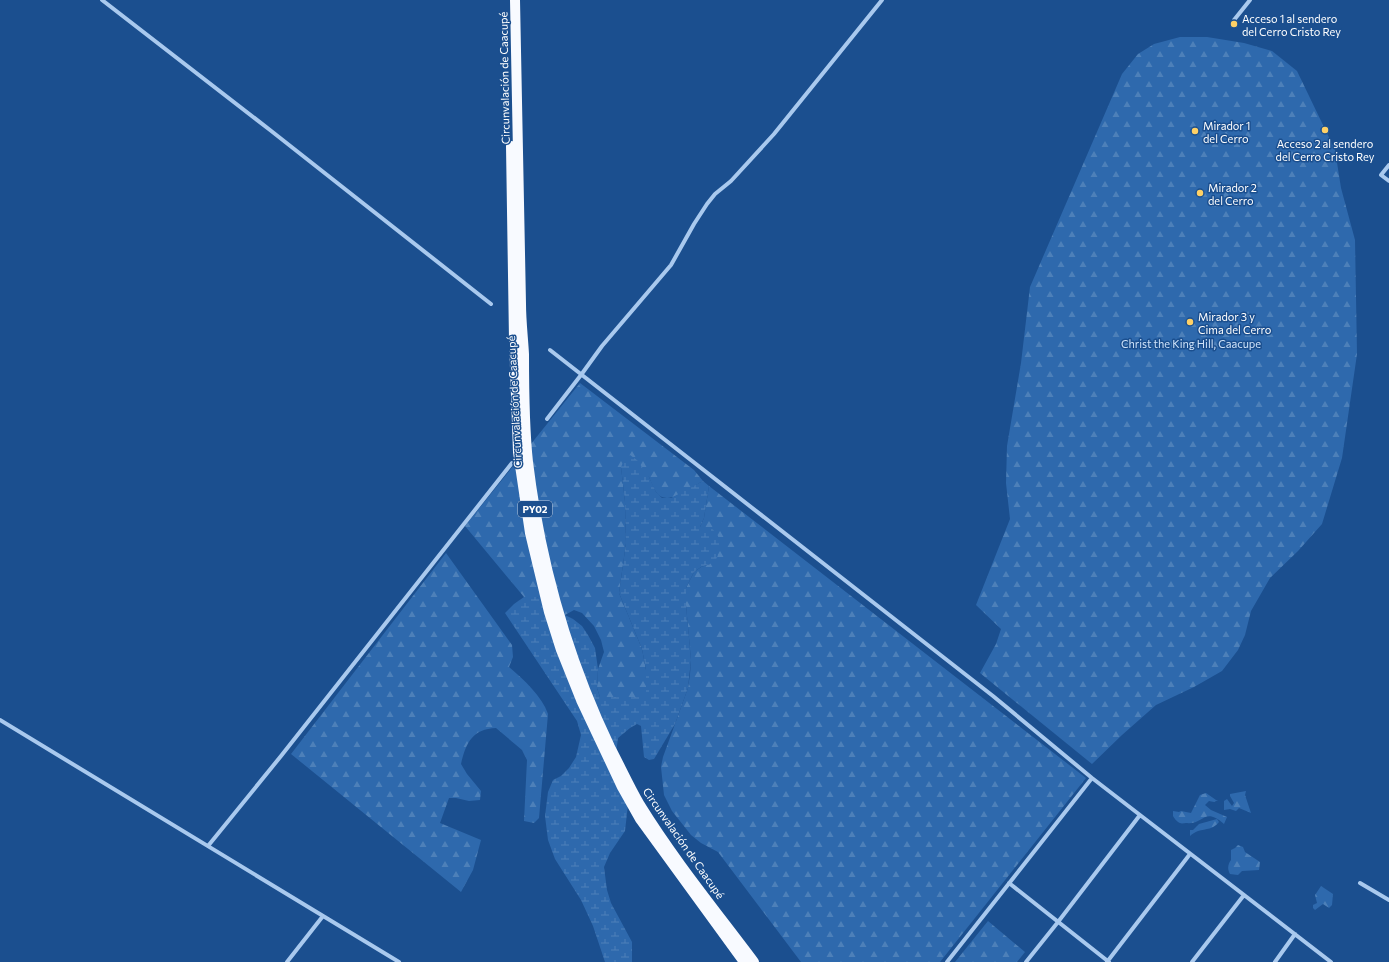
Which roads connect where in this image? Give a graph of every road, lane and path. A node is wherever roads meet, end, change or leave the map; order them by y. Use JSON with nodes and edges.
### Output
{"nodes":[{"id":1,"x":102,"y":0,"type":"edge"},
{"id":2,"x":509,"y":0,"type":"edge"},
{"id":3,"x":515,"y":0,"type":"edge"},
{"id":4,"x":882,"y":0,"type":"edge"},
{"id":5,"x":1250,"y":0,"type":"edge"},
{"id":6,"x":1234,"y":20,"type":"dead end"},
{"id":7,"x":1389,"y":165,"type":"edge"},
{"id":8,"x":1389,"y":182,"type":"edge"},
{"id":9,"x":491,"y":304,"type":"dead end"},
{"id":10,"x":550,"y":350,"type":"dead end"},
{"id":11,"x":581,"y":375,"type":"junction"},
{"id":12,"x":547,"y":419,"type":"dead end"},
{"id":13,"x":512,"y":463,"type":"dead end"},
{"id":14,"x":0,"y":720,"type":"edge"},
{"id":15,"x":1092,"y":778,"type":"junction"},
{"id":16,"x":1140,"y":815,"type":"junction"},
{"id":17,"x":208,"y":846,"type":"junction"},
{"id":18,"x":1190,"y":854,"type":"junction"},
{"id":19,"x":1009,"y":883,"type":"junction"},
{"id":20,"x":1360,"y":883,"type":"dead end"},
{"id":21,"x":1244,"y":895,"type":"junction"},
{"id":22,"x":1389,"y":900,"type":"edge"},
{"id":23,"x":323,"y":916,"type":"junction"},
{"id":24,"x":1058,"y":922,"type":"junction"},
{"id":25,"x":1295,"y":934,"type":"junction"},
{"id":26,"x":287,"y":962,"type":"edge"},
{"id":27,"x":399,"y":962,"type":"edge"},
{"id":28,"x":744,"y":962,"type":"edge"},
{"id":29,"x":754,"y":962,"type":"edge"},
{"id":30,"x":947,"y":962,"type":"edge"},
{"id":31,"x":1026,"y":962,"type":"edge"},
{"id":32,"x":1108,"y":962,"type":"edge"},
{"id":33,"x":1192,"y":962,"type":"edge"},
{"id":34,"x":1275,"y":962,"type":"edge"},
{"id":35,"x":1331,"y":962,"type":"edge"}],
"edges":[{"from":1,"to":9,"type":"street"},
{"from":2,"to":28,"type":"highway","name":"Circunvalación de Caacupé","number":"PY02"},
{"from":3,"to":29,"type":"highway","name":"Circunvalación de Caacupé","number":"PY02"},
{"from":4,"to":11,"type":"street"},
{"from":5,"to":6,"type":"street"},
{"from":7,"to":8,"type":"street"},
{"from":10,"to":11,"type":"street"},
{"from":11,"to":12,"type":"street"},
{"from":11,"to":15,"type":"street"},
{"from":13,"to":17,"type":"street"},
{"from":14,"to":17,"type":"street"},
{"from":15,"to":16,"type":"street"},
{"from":15,"to":19,"type":"street"},
{"from":16,"to":18,"type":"street"},
{"from":16,"to":24,"type":"street"},
{"from":17,"to":23,"type":"street"},
{"from":18,"to":21,"type":"street"},
{"from":18,"to":32,"type":"street"},
{"from":19,"to":24,"type":"street"},
{"from":19,"to":30,"type":"street"},
{"from":20,"to":22,"type":"street"},
{"from":21,"to":25,"type":"street"},
{"from":21,"to":33,"type":"street"},
{"from":23,"to":26,"type":"street"},
{"from":23,"to":27,"type":"street"},
{"from":24,"to":31,"type":"street"},
{"from":24,"to":32,"type":"street"},
{"from":25,"to":34,"type":"street"},
{"from":25,"to":35,"type":"street"}]}
